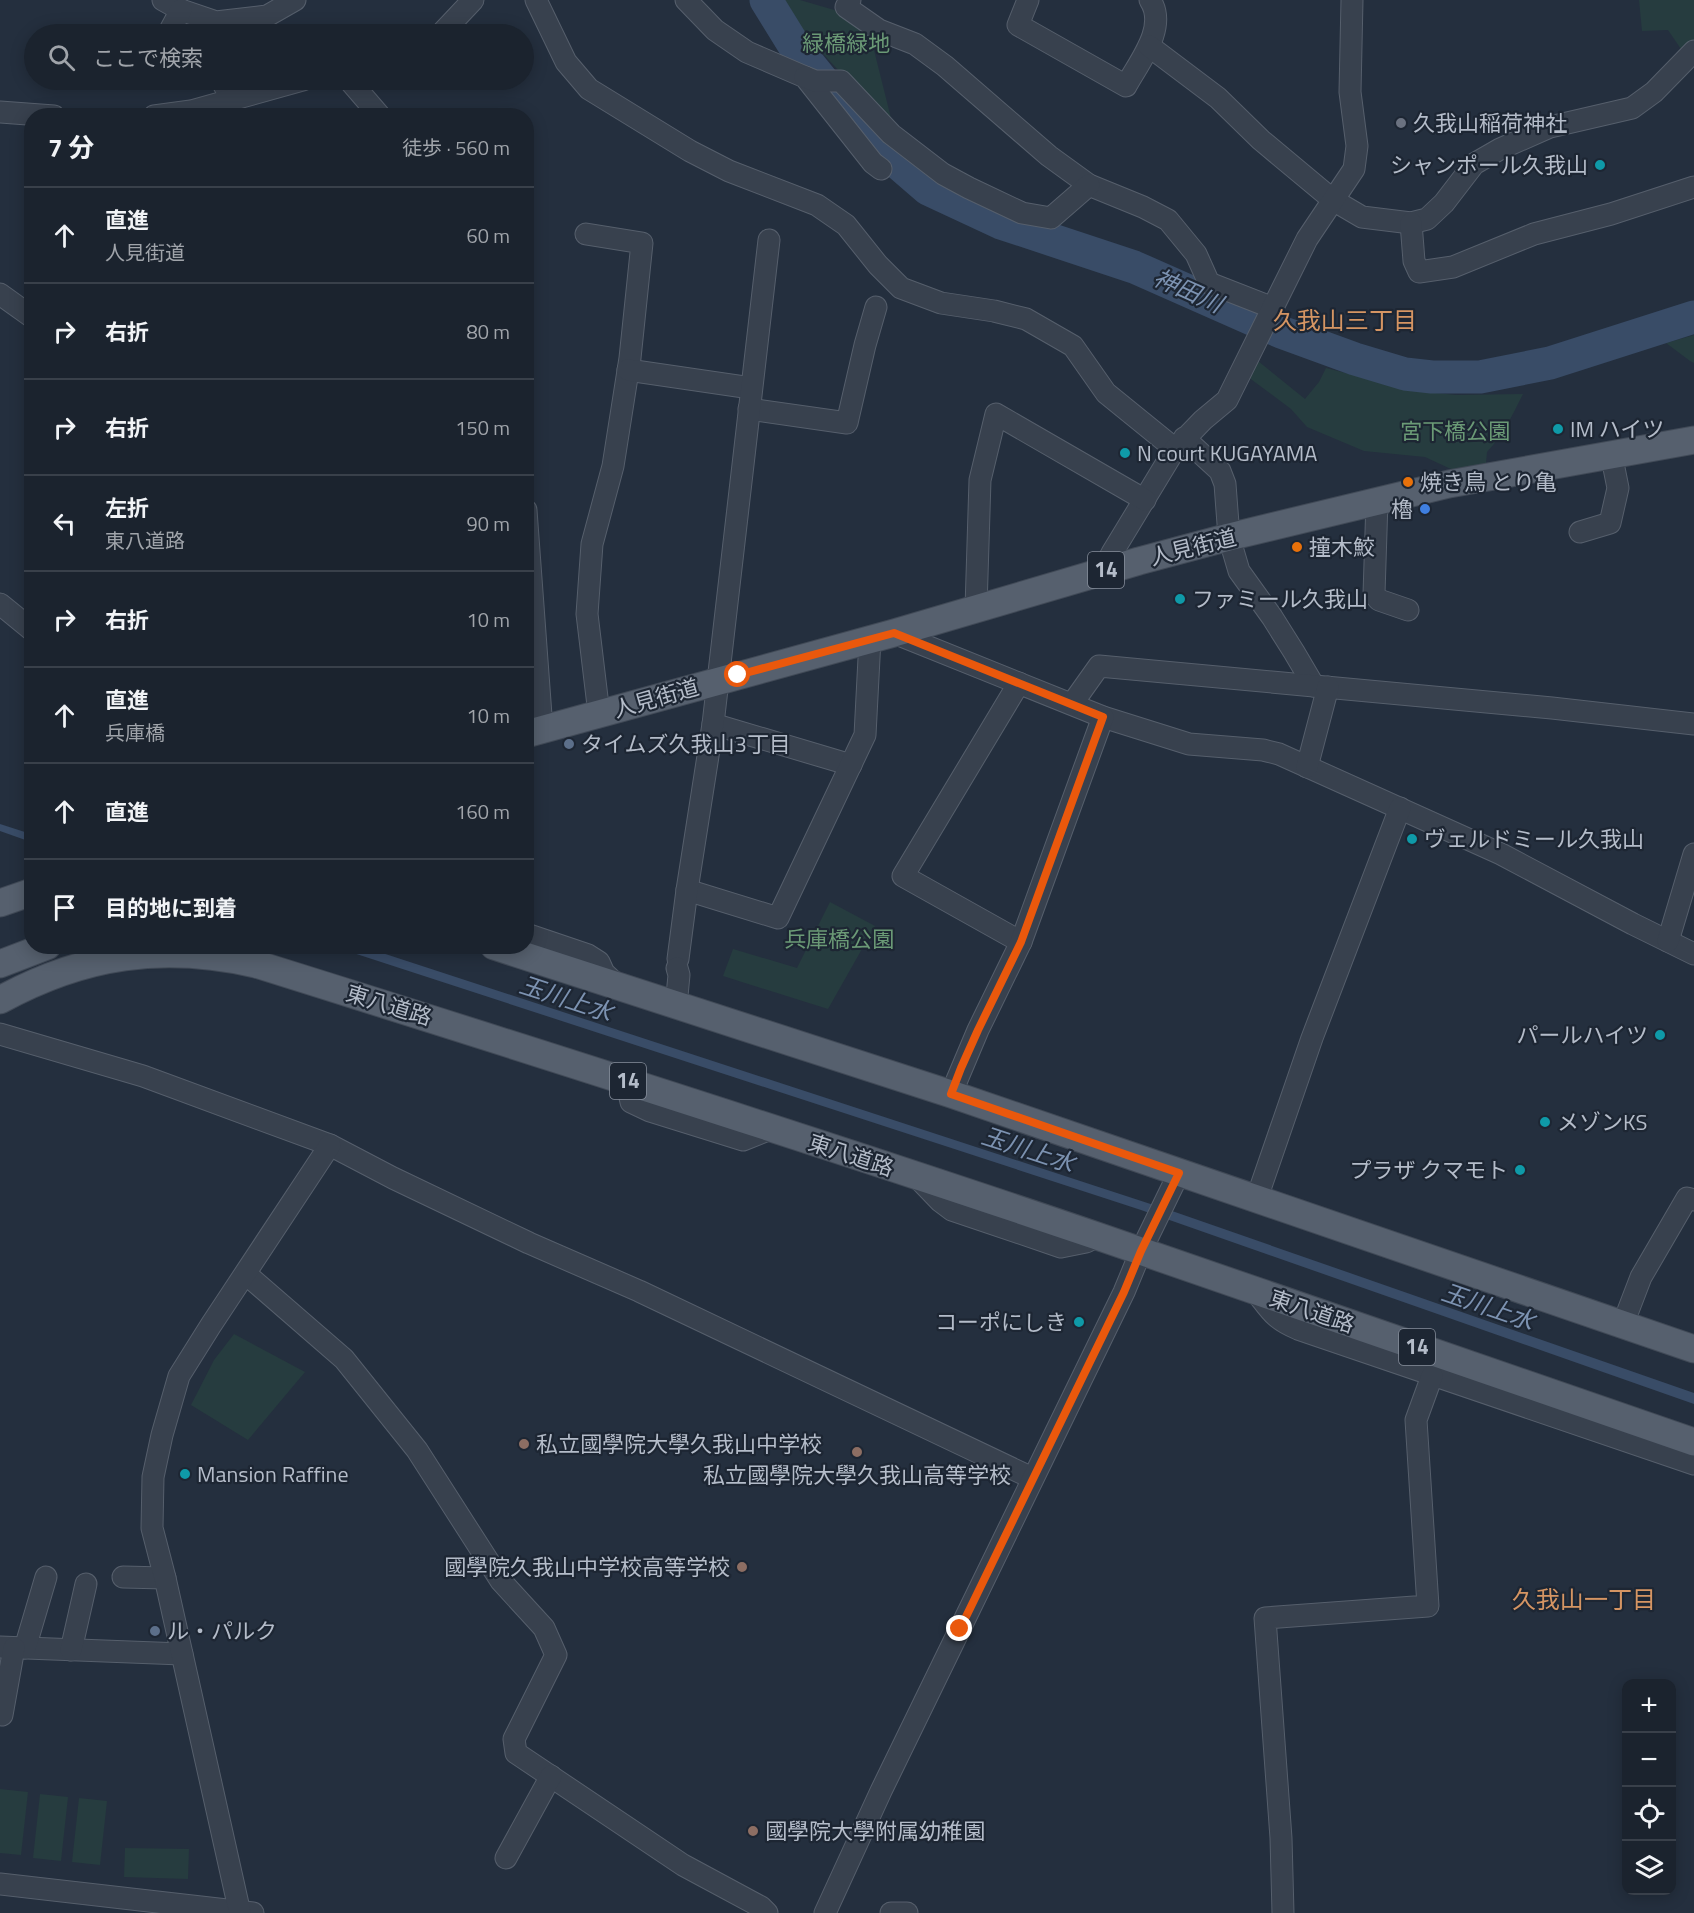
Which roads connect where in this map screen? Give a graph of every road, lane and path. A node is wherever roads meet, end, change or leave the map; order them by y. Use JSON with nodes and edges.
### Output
{"nodes":[{"id":1,"x":295,"y":0,"type":"edge"},
{"id":2,"x":473,"y":0,"type":"edge"},
{"id":3,"x":536,"y":0,"type":"edge"},
{"id":4,"x":686,"y":0,"type":"edge"},
{"id":5,"x":850,"y":0,"type":"edge"},
{"id":6,"x":1028,"y":0,"type":"edge"},
{"id":7,"x":1150,"y":0,"type":"edge"},
{"id":8,"x":1352,"y":0,"type":"edge"},
{"id":9,"x":172,"y":5,"type":"edge"},
{"id":10,"x":169,"y":24,"type":"edge"},
{"id":11,"x":450,"y":24,"type":"edge"},
{"id":12,"x":1149,"y":46,"type":"junction"},
{"id":13,"x":1694,"y":51,"type":"edge"},
{"id":14,"x":817,"y":80,"type":"junction"},
{"id":15,"x":227,"y":90,"type":"edge"},
{"id":16,"x":266,"y":90,"type":"edge"},
{"id":17,"x":358,"y":90,"type":"edge"},
{"id":18,"x":232,"y":99,"type":"junction"},
{"id":19,"x":201,"y":108,"type":"edge"},
{"id":20,"x":373,"y":108,"type":"edge"},
{"id":21,"x":0,"y":112,"type":"edge"},
{"id":22,"x":24,"y":114,"type":"edge"},
{"id":23,"x":881,"y":169,"type":"dead end"},
{"id":24,"x":1089,"y":185,"type":"junction"},
{"id":25,"x":1694,"y":187,"type":"edge"},
{"id":26,"x":1333,"y":200,"type":"junction"},
{"id":27,"x":1411,"y":223,"type":"junction"},
{"id":28,"x":586,"y":234,"type":"dead end"},
{"id":29,"x":769,"y":240,"type":"dead end"},
{"id":30,"x":0,"y":294,"type":"edge"},
{"id":31,"x":876,"y":307,"type":"dead end"},
{"id":32,"x":1273,"y":310,"type":"junction"},
{"id":33,"x":24,"y":311,"type":"edge"},
{"id":34,"x":628,"y":370,"type":"junction"},
{"id":35,"x":750,"y":398,"type":"junction"},
{"id":36,"x":1694,"y":440,"type":"edge"},
{"id":37,"x":1180,"y":444,"type":"junction"},
{"id":38,"x":1611,"y":453,"type":"junction"},
{"id":39,"x":1145,"y":500,"type":"junction"},
{"id":40,"x":1377,"y":501,"type":"junction"},
{"id":41,"x":1580,"y":532,"type":"dead end"},
{"id":42,"x":1229,"y":537,"type":"junction"},
{"id":43,"x":1102,"y":572,"type":"junction"},
{"id":44,"x":0,"y":604,"type":"edge"},
{"id":45,"x":975,"y":608,"type":"junction"},
{"id":46,"x":1408,"y":610,"type":"dead end"},
{"id":47,"x":24,"y":620,"type":"edge"},
{"id":48,"x":882,"y":636,"type":"junction"},
{"id":49,"x":717,"y":681,"type":"junction"},
{"id":50,"x":1019,"y":683,"type":"junction"},
{"id":51,"x":1321,"y":687,"type":"junction"},
{"id":52,"x":1072,"y":704,"type":"junction"},
{"id":53,"x":599,"y":714,"type":"junction"},
{"id":54,"x":1103,"y":717,"type":"junction"},
{"id":55,"x":713,"y":724,"type":"junction"},
{"id":56,"x":1694,"y":724,"type":"edge"},
{"id":57,"x":534,"y":731,"type":"edge"},
{"id":58,"x":851,"y":765,"type":"junction"},
{"id":59,"x":1307,"y":767,"type":"junction"},
{"id":60,"x":1400,"y":808,"type":"junction"},
{"id":61,"x":1694,"y":854,"type":"edge"},
{"id":62,"x":687,"y":890,"type":"junction"},
{"id":63,"x":24,"y":895,"type":"edge"},
{"id":64,"x":0,"y":903,"type":"edge"},
{"id":65,"x":534,"y":937,"type":"edge"},
{"id":66,"x":1668,"y":941,"type":"junction"},
{"id":67,"x":1021,"y":942,"type":"junction"},
{"id":68,"x":24,"y":947,"type":"edge"},
{"id":69,"x":26,"y":954,"type":"edge"},
{"id":70,"x":112,"y":954,"type":"edge"},
{"id":71,"x":186,"y":954,"type":"edge"},
{"id":72,"x":518,"y":954,"type":"edge"},
{"id":73,"x":1694,"y":954,"type":"edge"},
{"id":74,"x":0,"y":964,"type":"edge"},
{"id":75,"x":619,"y":987,"type":"junction"},
{"id":76,"x":0,"y":1000,"type":"edge"},
{"id":77,"x":676,"y":1006,"type":"junction"},
{"id":78,"x":0,"y":1034,"type":"edge"},
{"id":79,"x":951,"y":1094,"type":"junction"},
{"id":80,"x":330,"y":1145,"type":"junction"},
{"id":81,"x":1179,"y":1173,"type":"junction"},
{"id":82,"x":1694,"y":1200,"type":"edge"},
{"id":83,"x":1263,"y":1201,"type":"junction"},
{"id":84,"x":1144,"y":1245,"type":"junction"},
{"id":85,"x":246,"y":1274,"type":"junction"},
{"id":86,"x":1256,"y":1292,"type":"junction"},
{"id":87,"x":1623,"y":1324,"type":"junction"},
{"id":88,"x":1694,"y":1349,"type":"edge"},
{"id":89,"x":1432,"y":1376,"type":"junction"},
{"id":90,"x":1694,"y":1442,"type":"edge"},
{"id":91,"x":1694,"y":1464,"type":"edge"},
{"id":92,"x":1032,"y":1478,"type":"junction"},
{"id":93,"x":46,"y":1577,"type":"dead end"},
{"id":94,"x":123,"y":1577,"type":"dead end"},
{"id":95,"x":165,"y":1578,"type":"junction"},
{"id":96,"x":86,"y":1584,"type":"dead end"},
{"id":97,"x":13,"y":1648,"type":"edge"},
{"id":98,"x":71,"y":1650,"type":"junction"},
{"id":99,"x":182,"y":1654,"type":"junction"},
{"id":100,"x":0,"y":1714,"type":"edge"},
{"id":101,"x":551,"y":1776,"type":"junction"},
{"id":102,"x":506,"y":1858,"type":"dead end"},
{"id":103,"x":0,"y":1884,"type":"edge"},
{"id":104,"x":245,"y":1912,"type":"edge"},
{"id":105,"x":767,"y":1913,"type":"edge"},
{"id":106,"x":825,"y":1913,"type":"edge"},
{"id":107,"x":891,"y":1913,"type":"edge"},
{"id":108,"x":907,"y":1913,"type":"edge"},
{"id":109,"x":1283,"y":1913,"type":"edge"}],
"edges":[{"from":1,"to":9,"type":"street"},
{"from":2,"to":11,"type":"street"},
{"from":3,"to":37,"type":"street"},
{"from":4,"to":14,"type":"street"},
{"from":5,"to":24,"type":"street"},
{"from":6,"to":12,"type":"street"},
{"from":7,"to":12,"type":"street"},
{"from":8,"to":26,"type":"street"},
{"from":9,"to":10,"type":"street"},
{"from":12,"to":26,"type":"street"},
{"from":13,"to":27,"type":"street"},
{"from":14,"to":23,"type":"street"},
{"from":14,"to":24,"type":"street"},
{"from":15,"to":18,"type":"street"},
{"from":16,"to":18,"type":"street"},
{"from":17,"to":20,"type":"street"},
{"from":18,"to":19,"type":"street"},
{"from":21,"to":22,"type":"street"},
{"from":24,"to":32,"type":"street"},
{"from":25,"to":27,"type":"street"},
{"from":26,"to":27,"type":"street"},
{"from":26,"to":32,"type":"street"},
{"from":28,"to":34,"type":"street"},
{"from":29,"to":35,"type":"street"},
{"from":30,"to":33,"type":"street"},
{"from":31,"to":35,"type":"street"},
{"from":32,"to":37,"type":"street"},
{"from":34,"to":35,"type":"street"},
{"from":34,"to":53,"type":"street"},
{"from":35,"to":49,"type":"street"},
{"from":36,"to":38,"type":"main road","name":"人見街道","number":"14"},
{"from":37,"to":39,"type":"street"},
{"from":37,"to":42,"type":"street"},
{"from":38,"to":40,"type":"main road","name":"人見街道","number":"14"},
{"from":38,"to":41,"type":"street"},
{"from":39,"to":43,"type":"street"},
{"from":39,"to":45,"type":"street"},
{"from":40,"to":42,"type":"main road","name":"人見街道","number":"14"},
{"from":40,"to":46,"type":"street"},
{"from":42,"to":43,"type":"main road","name":"人見街道","number":"14"},
{"from":42,"to":51,"type":"street"},
{"from":43,"to":45,"type":"main road","name":"人見街道","number":"14"},
{"from":44,"to":47,"type":"street"},
{"from":45,"to":48,"type":"main road","name":"人見街道","number":"14"},
{"from":48,"to":49,"type":"main road","name":"人見街道","number":"14"},
{"from":48,"to":50,"type":"street"},
{"from":48,"to":58,"type":"street"},
{"from":49,"to":53,"type":"main road","name":"人見街道","number":"14"},
{"from":49,"to":55,"type":"street"},
{"from":50,"to":52,"type":"street"},
{"from":50,"to":67,"type":"street"},
{"from":51,"to":52,"type":"street"},
{"from":51,"to":56,"type":"street"},
{"from":51,"to":59,"type":"street"},
{"from":52,"to":54,"type":"street"},
{"from":53,"to":57,"type":"main road","name":"人見街道","number":"14"},
{"from":54,"to":59,"type":"street"},
{"from":54,"to":67,"type":"street"},
{"from":55,"to":58,"type":"street"},
{"from":55,"to":62,"type":"street"},
{"from":58,"to":62,"type":"street"},
{"from":59,"to":60,"type":"street"},
{"from":60,"to":66,"type":"street"},
{"from":60,"to":83,"type":"street"},
{"from":61,"to":66,"type":"street"},
{"from":62,"to":77,"type":"street"},
{"from":63,"to":64,"type":"main road"},
{"from":65,"to":75,"type":"street"},
{"from":66,"to":73,"type":"street"},
{"from":67,"to":79,"type":"street"},
{"from":68,"to":74,"type":"main road"},
{"from":69,"to":74,"type":"main road"},
{"from":70,"to":76,"type":"main road","name":"東八道路","number":"14"},
{"from":71,"to":84,"type":"main road","name":"東八道路","number":"14"},
{"from":72,"to":75,"type":"main road"},
{"from":75,"to":77,"type":"main road"},
{"from":77,"to":79,"type":"main road"},
{"from":78,"to":80,"type":"street"},
{"from":79,"to":81,"type":"main road"},
{"from":80,"to":85,"type":"street"},
{"from":80,"to":92,"type":"street"},
{"from":81,"to":83,"type":"main road"},
{"from":81,"to":84,"type":"street"},
{"from":82,"to":87,"type":"street"},
{"from":83,"to":87,"type":"main road"},
{"from":84,"to":86,"type":"main road","name":"東八道路","number":"14"},
{"from":84,"to":92,"type":"street"},
{"from":85,"to":95,"type":"street"},
{"from":85,"to":101,"type":"street"},
{"from":86,"to":89,"type":"street"},
{"from":86,"to":90,"type":"main road","name":"東八道路","number":"14"},
{"from":87,"to":88,"type":"main road"},
{"from":89,"to":91,"type":"street"},
{"from":89,"to":109,"type":"street"},
{"from":92,"to":106,"type":"street"},
{"from":93,"to":97,"type":"street"},
{"from":94,"to":95,"type":"street"},
{"from":95,"to":99,"type":"street"},
{"from":96,"to":98,"type":"street"},
{"from":97,"to":98,"type":"street"},
{"from":97,"to":100,"type":"street"},
{"from":98,"to":99,"type":"street"},
{"from":99,"to":104,"type":"street"},
{"from":101,"to":102,"type":"street"},
{"from":101,"to":105,"type":"street"},
{"from":103,"to":104,"type":"street"},
{"from":107,"to":108,"type":"street"}]}
